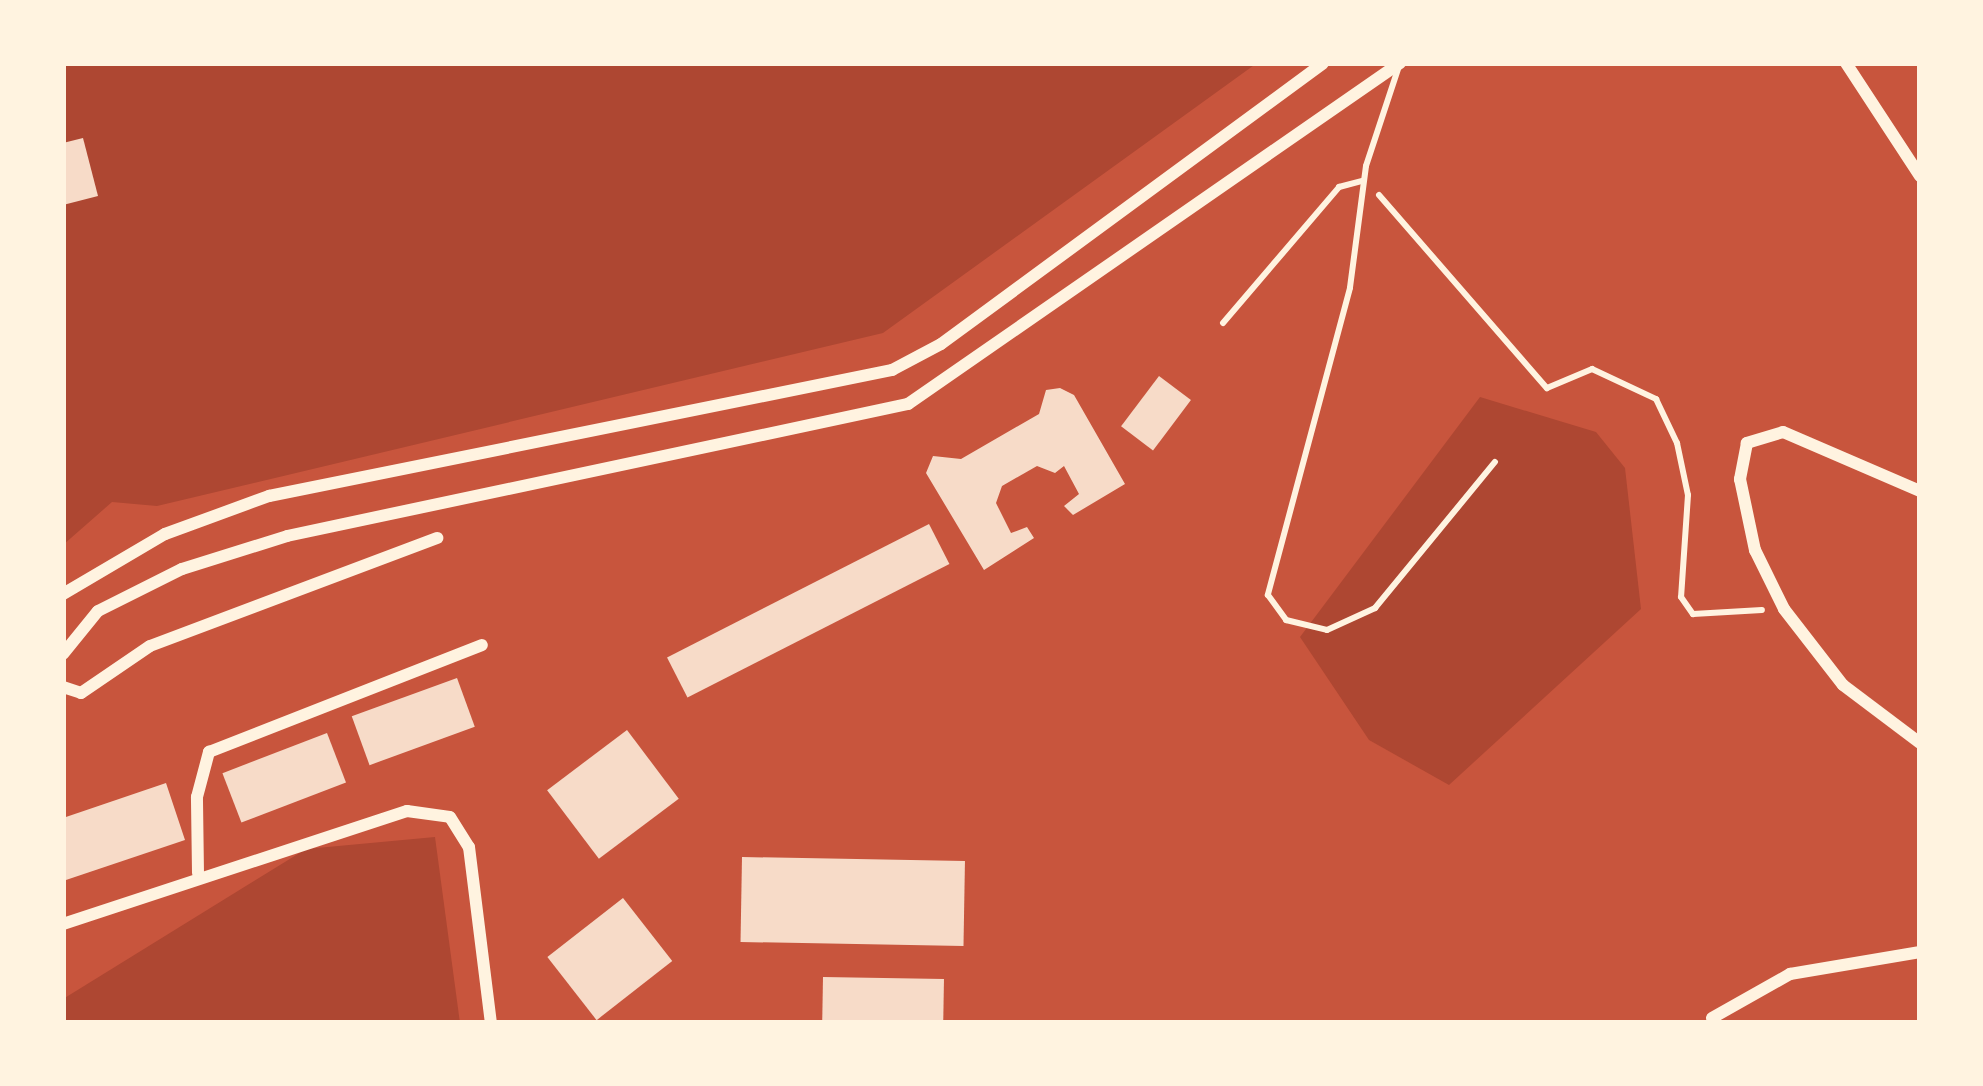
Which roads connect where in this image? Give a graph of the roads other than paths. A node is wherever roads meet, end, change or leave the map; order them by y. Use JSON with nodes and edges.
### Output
{"nodes":[{"id":1,"x":1323,"y":63,"type":"edge"},
{"id":2,"x":1400,"y":63,"type":"edge"},
{"id":3,"x":1846,"y":63,"type":"edge"},
{"id":4,"x":1920,"y":176,"type":"edge"},
{"id":5,"x":1362,"y":182,"type":"junction"},
{"id":6,"x":1223,"y":323,"type":"dead end"},
{"id":7,"x":1495,"y":462,"type":"dead end"},
{"id":8,"x":1920,"y":491,"type":"edge"},
{"id":9,"x":437,"y":538,"type":"dead end"},
{"id":10,"x":63,"y":594,"type":"edge"},
{"id":11,"x":482,"y":645,"type":"dead end"},
{"id":12,"x":63,"y":654,"type":"edge"},
{"id":13,"x":63,"y":687,"type":"edge"},
{"id":14,"x":1920,"y":743,"type":"edge"},
{"id":15,"x":199,"y":873,"type":"junction"},
{"id":16,"x":63,"y":924,"type":"edge"},
{"id":17,"x":1920,"y":952,"type":"edge"},
{"id":18,"x":1712,"y":1018,"type":"dead end"},
{"id":19,"x":491,"y":1023,"type":"edge"}],
"edges":[{"from":1,"to":10,"type":"street"},
{"from":2,"to":5,"type":"lane"},
{"from":2,"to":12,"type":"street"},
{"from":3,"to":4,"type":"street"},
{"from":5,"to":6,"type":"lane"},
{"from":5,"to":7,"type":"lane"},
{"from":8,"to":14,"type":"street"},
{"from":9,"to":13,"type":"street"},
{"from":11,"to":15,"type":"street"},
{"from":15,"to":16,"type":"street"},
{"from":15,"to":19,"type":"street"},
{"from":17,"to":18,"type":"street"}]}
